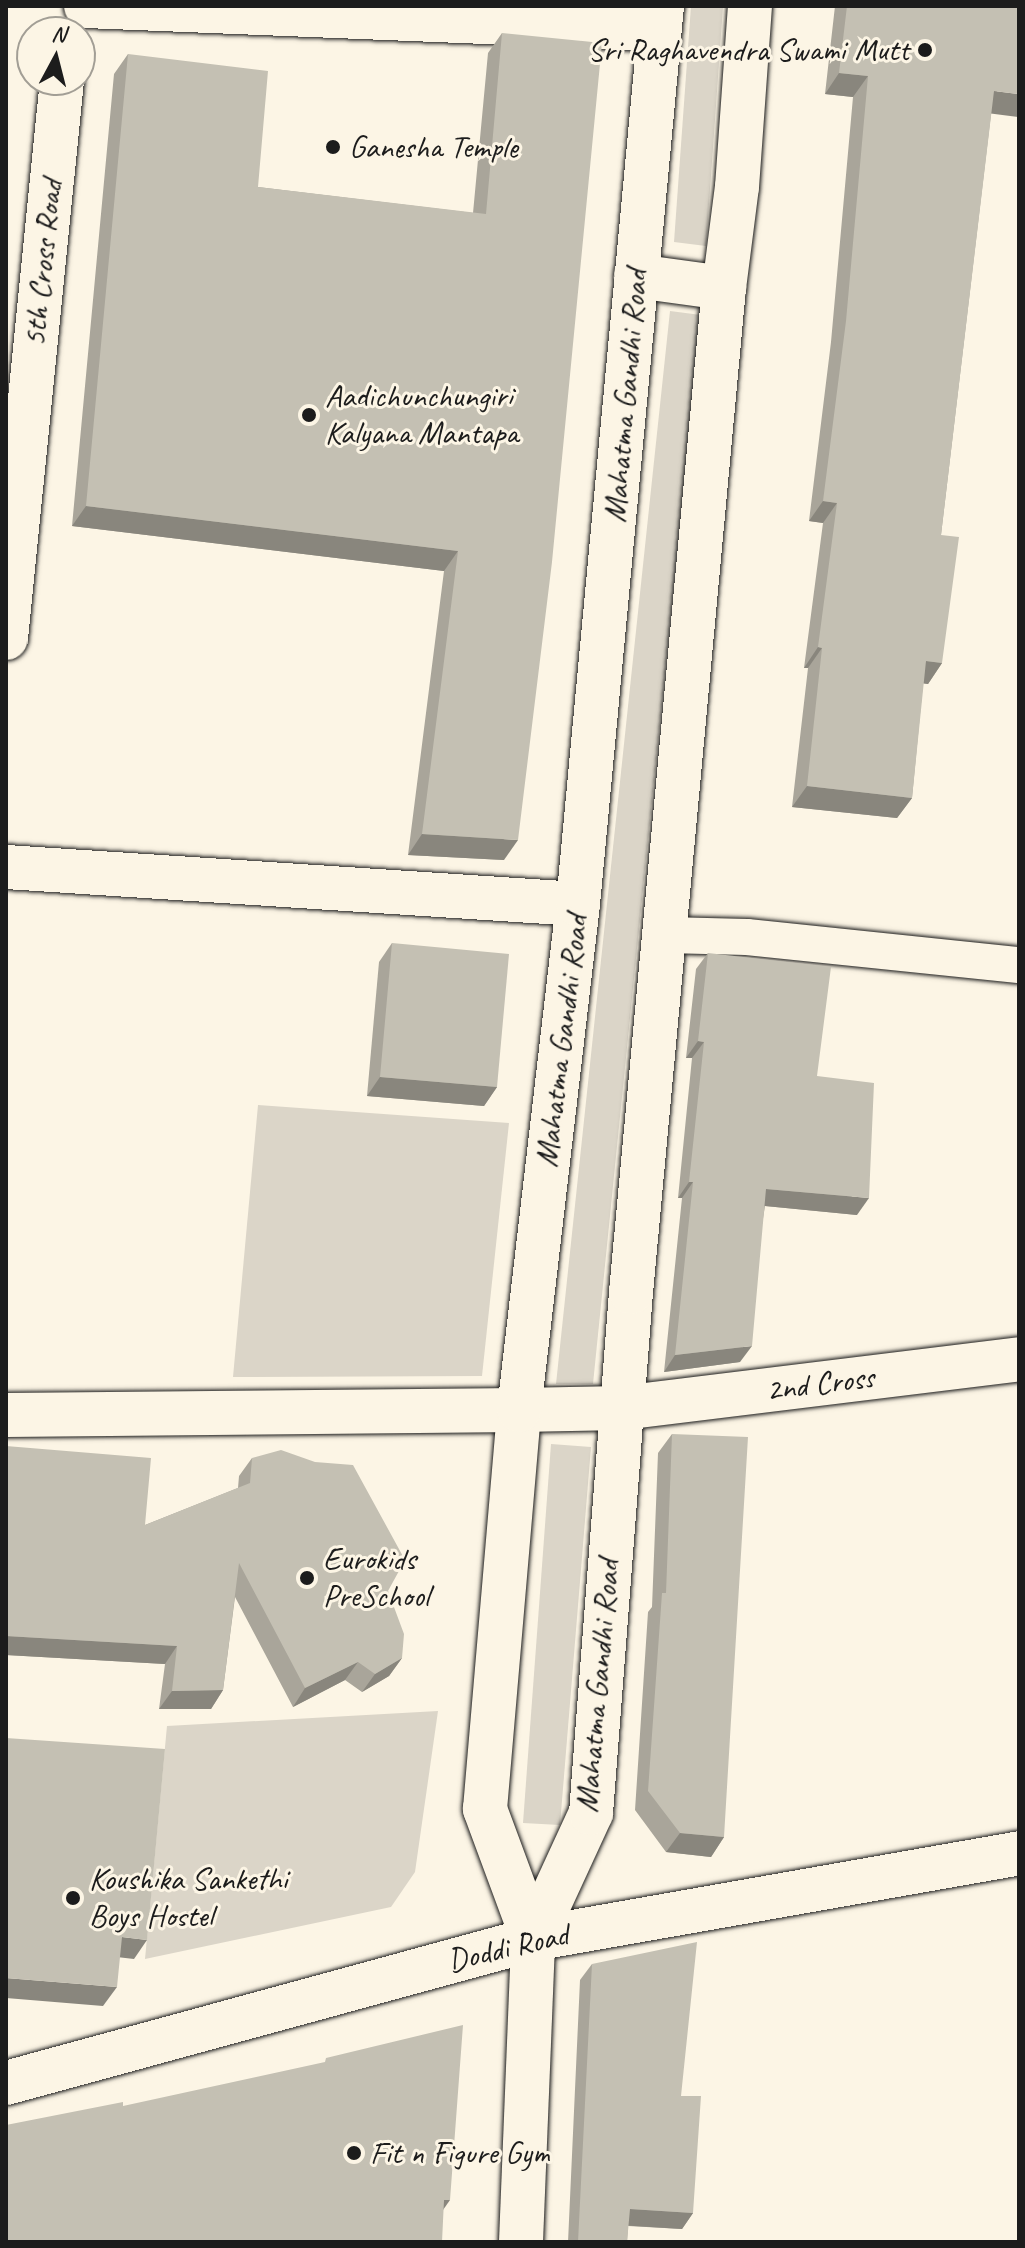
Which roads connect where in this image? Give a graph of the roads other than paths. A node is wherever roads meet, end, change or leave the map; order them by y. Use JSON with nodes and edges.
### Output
{"nodes":[{"id":1,"x":86,"y":6,"type":"edge"},
{"id":2,"x":750,"y":6,"type":"edge"},
{"id":3,"x":661,"y":17,"type":"edge"},
{"id":4,"x":60,"y":96,"type":"edge"},
{"id":5,"x":636,"y":276,"type":"junction"},
{"id":6,"x":724,"y":288,"type":"junction"},
{"id":7,"x":8,"y":576,"type":"edge"},
{"id":8,"x":6,"y":638,"type":"edge"},
{"id":9,"x":6,"y":867,"type":"edge"},
{"id":10,"x":578,"y":904,"type":"junction"},
{"id":11,"x":666,"y":935,"type":"junction"},
{"id":12,"x":1019,"y":965,"type":"edge"},
{"id":13,"x":1019,"y":1359,"type":"edge"},
{"id":14,"x":622,"y":1408,"type":"junction"},
{"id":15,"x":519,"y":1410,"type":"junction"},
{"id":16,"x":6,"y":1415,"type":"edge"},
{"id":17,"x":1019,"y":1853,"type":"edge"},
{"id":18,"x":533,"y":1939,"type":"junction"},
{"id":19,"x":6,"y":2083,"type":"edge"},
{"id":20,"x":521,"y":2242,"type":"edge"}],
"edges":[{"from":1,"to":3,"type":"street"},
{"from":2,"to":6,"type":"street","name":"Mahatma Gandhi Road"},
{"from":3,"to":5,"type":"street","name":"Mahatma Gandhi Road"},
{"from":4,"to":7,"type":"street","name":"5th Cross Road"},
{"from":5,"to":6,"type":"street"},
{"from":5,"to":10,"type":"street","name":"Mahatma Gandhi Road"},
{"from":6,"to":11,"type":"street","name":"Mahatma Gandhi Road"},
{"from":7,"to":8,"type":"street","name":"5th Cross Road"},
{"from":9,"to":10,"type":"street"},
{"from":10,"to":15,"type":"street","name":"Mahatma Gandhi Road"},
{"from":11,"to":12,"type":"lane"},
{"from":11,"to":14,"type":"street","name":"Mahatma Gandhi Road"},
{"from":13,"to":14,"type":"street","name":"2nd Cross"},
{"from":14,"to":15,"type":"street","name":"2nd Cross"},
{"from":14,"to":18,"type":"street","name":"Mahatma Gandhi Road"},
{"from":15,"to":16,"type":"street","name":"2nd Cross"},
{"from":15,"to":18,"type":"street","name":"Mahatma Gandhi Road"},
{"from":17,"to":18,"type":"street","name":"Doddi Road"},
{"from":18,"to":19,"type":"street","name":"Doddi Road"},
{"from":18,"to":20,"type":"street"}]}
